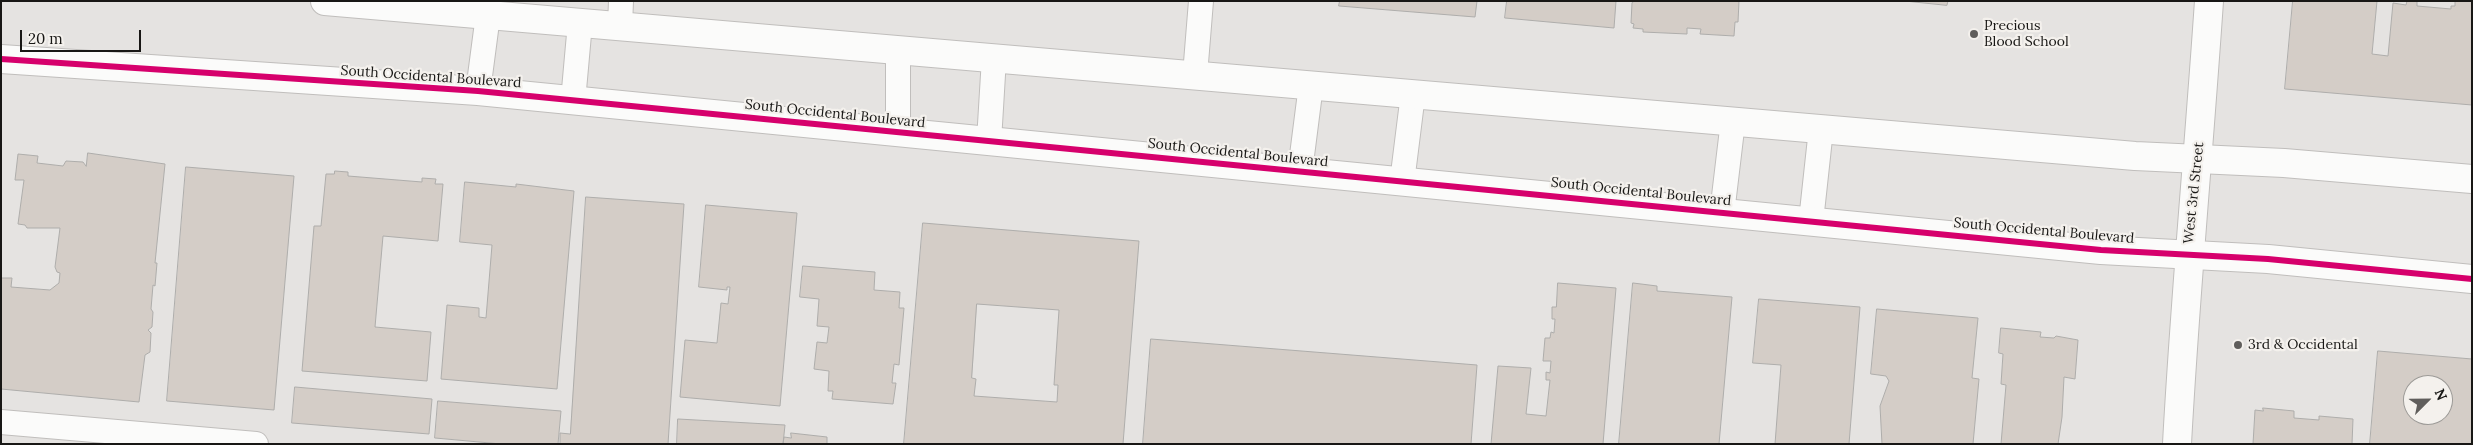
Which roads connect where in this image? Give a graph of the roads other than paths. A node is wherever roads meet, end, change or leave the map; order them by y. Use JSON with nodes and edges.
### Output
{"nodes":[{"id":1,"x":325,"y":1,"type":"edge"},
{"id":2,"x":1201,"y":1,"type":"edge"},
{"id":3,"x":2209,"y":1,"type":"edge"},
{"id":4,"x":621,"y":14,"type":"edge"},
{"id":5,"x":488,"y":15,"type":"junction"},
{"id":6,"x":580,"y":23,"type":"junction"},
{"id":7,"x":898,"y":50,"type":"junction"},
{"id":8,"x":994,"y":58,"type":"junction"},
{"id":9,"x":1,"y":59,"type":"edge"},
{"id":10,"x":1195,"y":76,"type":"junction"},
{"id":11,"x":1311,"y":85,"type":"junction"},
{"id":12,"x":478,"y":92,"type":"junction"},
{"id":13,"x":1414,"y":94,"type":"junction"},
{"id":14,"x":573,"y":101,"type":"junction"},
{"id":15,"x":1733,"y":121,"type":"junction"},
{"id":16,"x":1821,"y":129,"type":"junction"},
{"id":17,"x":898,"y":132,"type":"junction"},
{"id":18,"x":988,"y":141,"type":"junction"},
{"id":19,"x":2198,"y":160,"type":"junction"},
{"id":20,"x":1300,"y":171,"type":"junction"},
{"id":21,"x":2472,"y":180,"type":"edge"},
{"id":22,"x":1402,"y":182,"type":"junction"},
{"id":23,"x":1722,"y":213,"type":"junction"},
{"id":24,"x":1812,"y":222,"type":"junction"},
{"id":25,"x":2188,"y":256,"type":"junction"},
{"id":26,"x":2472,"y":279,"type":"edge"},
{"id":27,"x":1,"y":422,"type":"edge"},
{"id":28,"x":256,"y":444,"type":"edge"},
{"id":29,"x":2177,"y":444,"type":"edge"}],
"edges":[{"from":1,"to":5,"type":"street"},
{"from":2,"to":10,"type":"lane"},
{"from":3,"to":19,"type":"street","name":"West 3rd Street"},
{"from":4,"to":6,"type":"street"},
{"from":4,"to":7,"type":"street"},
{"from":5,"to":6,"type":"street"},
{"from":5,"to":12,"type":"lane"},
{"from":6,"to":14,"type":"lane"},
{"from":7,"to":8,"type":"street"},
{"from":7,"to":17,"type":"lane"},
{"from":8,"to":10,"type":"street"},
{"from":8,"to":18,"type":"lane"},
{"from":9,"to":12,"type":"street","name":"South Occidental Boulevard"},
{"from":10,"to":11,"type":"street"},
{"from":11,"to":13,"type":"street"},
{"from":11,"to":20,"type":"lane"},
{"from":12,"to":14,"type":"street","name":"South Occidental Boulevard"},
{"from":13,"to":15,"type":"street"},
{"from":13,"to":22,"type":"lane"},
{"from":14,"to":17,"type":"street","name":"South Occidental Boulevard"},
{"from":15,"to":16,"type":"street"},
{"from":15,"to":23,"type":"lane"},
{"from":16,"to":19,"type":"street"},
{"from":16,"to":24,"type":"lane"},
{"from":17,"to":18,"type":"street","name":"South Occidental Boulevard"},
{"from":18,"to":20,"type":"street","name":"South Occidental Boulevard"},
{"from":19,"to":21,"type":"street"},
{"from":19,"to":25,"type":"street","name":"West 3rd Street"},
{"from":20,"to":22,"type":"street","name":"South Occidental Boulevard"},
{"from":22,"to":23,"type":"street","name":"South Occidental Boulevard"},
{"from":23,"to":24,"type":"street","name":"South Occidental Boulevard"},
{"from":24,"to":25,"type":"street","name":"South Occidental Boulevard"},
{"from":25,"to":26,"type":"street","name":"South Occidental Boulevard"},
{"from":25,"to":29,"type":"street","name":"West 3rd Street"},
{"from":27,"to":28,"type":"lane"}]}
